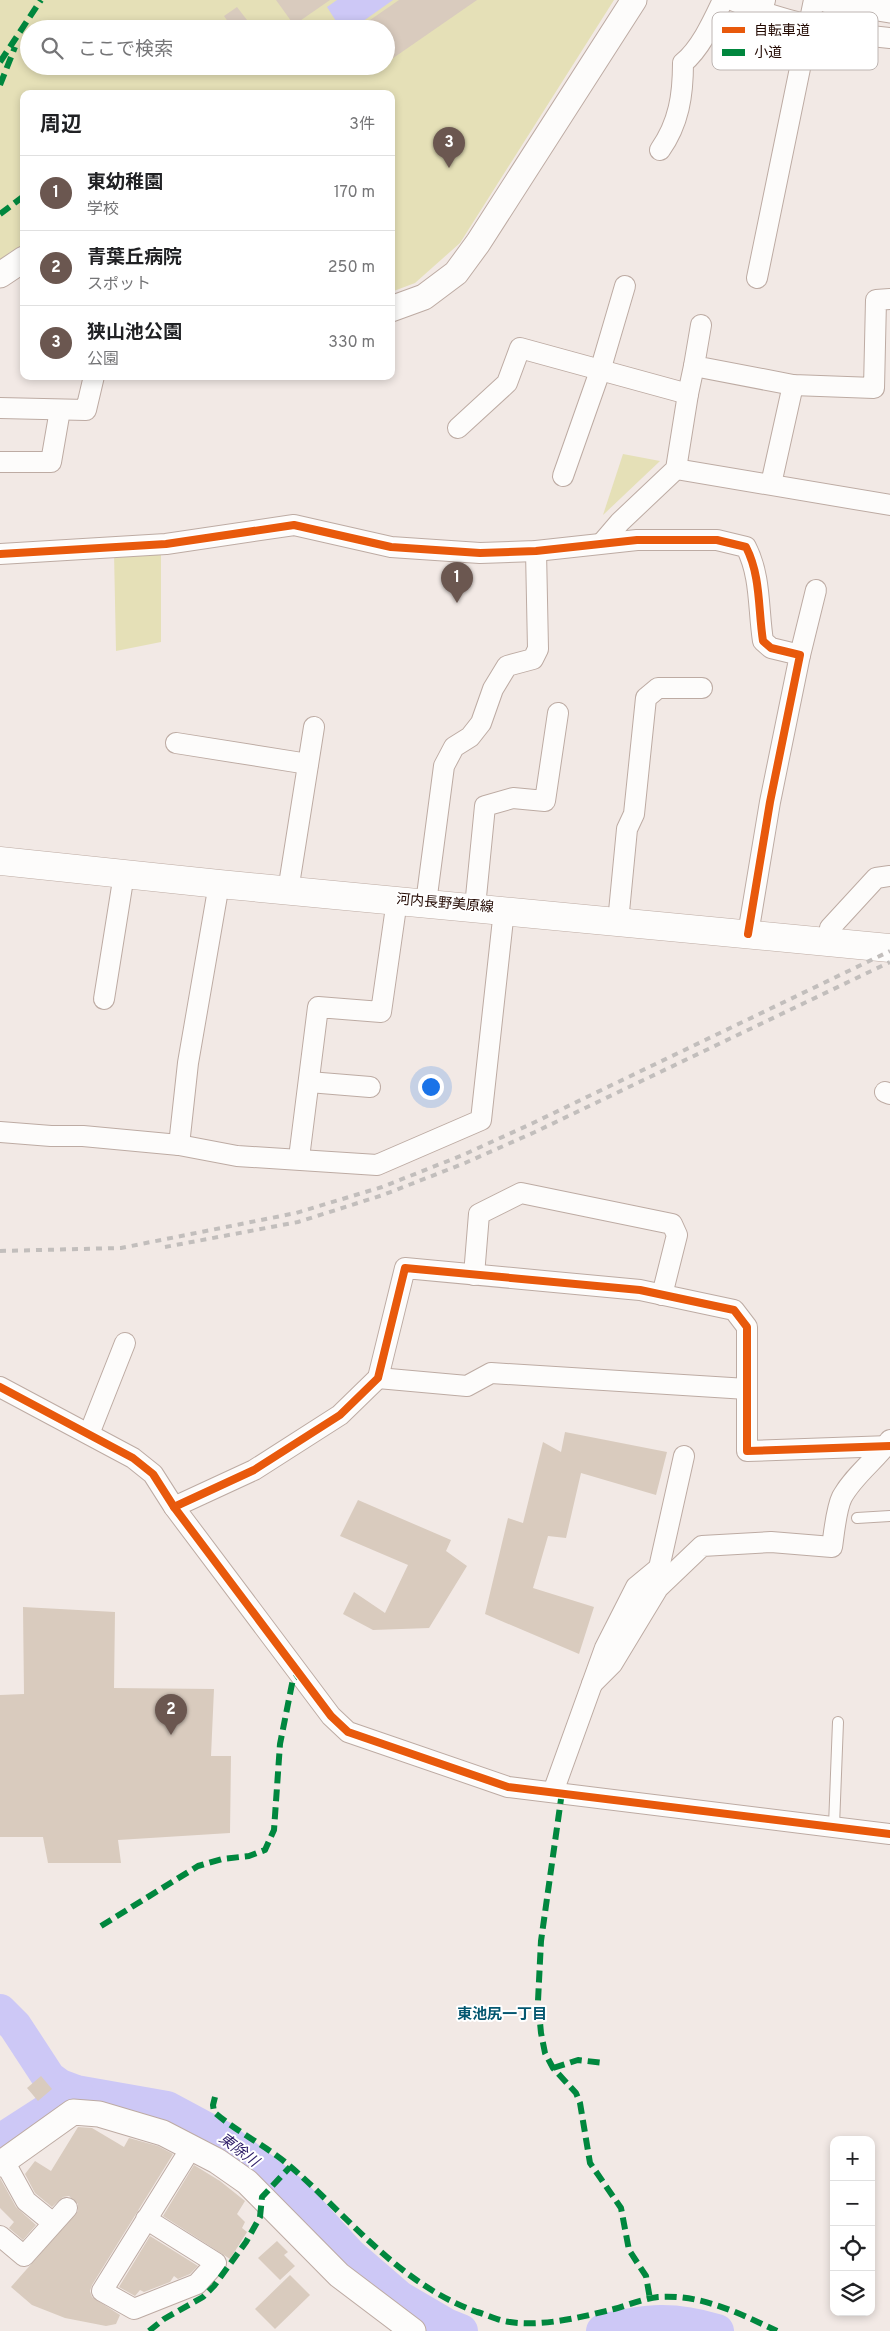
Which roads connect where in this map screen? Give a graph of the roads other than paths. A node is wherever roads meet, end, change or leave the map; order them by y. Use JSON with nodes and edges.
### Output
{"nodes":[{"id":1,"x":634,"y":0,"type":"edge"},
{"id":2,"x":723,"y":0,"type":"edge"},
{"id":3,"x":732,"y":0,"type":"edge"},
{"id":4,"x":828,"y":0,"type":"edge"},
{"id":5,"x":764,"y":6,"type":"edge"},
{"id":6,"x":890,"y":10,"type":"edge"},
{"id":7,"x":717,"y":12,"type":"edge"},
{"id":8,"x":777,"y":12,"type":"edge"},
{"id":9,"x":712,"y":20,"type":"edge"},
{"id":10,"x":801,"y":70,"type":"edge"},
{"id":11,"x":660,"y":150,"type":"dead end"},
{"id":12,"x":20,"y":262,"type":"edge"},
{"id":13,"x":0,"y":275,"type":"edge"},
{"id":14,"x":756,"y":278,"type":"dead end"},
{"id":15,"x":625,"y":286,"type":"dead end"},
{"id":16,"x":890,"y":299,"type":"edge"},
{"id":17,"x":395,"y":308,"type":"edge"},
{"id":18,"x":700,"y":325,"type":"dead end"},
{"id":19,"x":694,"y":366,"type":"junction"},
{"id":20,"x":600,"y":371,"type":"junction"},
{"id":21,"x":93,"y":380,"type":"edge"},
{"id":22,"x":793,"y":385,"type":"junction"},
{"id":23,"x":688,"y":394,"type":"junction"},
{"id":24,"x":0,"y":408,"type":"edge"},
{"id":25,"x":60,"y":410,"type":"junction"},
{"id":26,"x":458,"y":428,"type":"dead end"},
{"id":27,"x":0,"y":462,"type":"edge"},
{"id":28,"x":676,"y":469,"type":"junction"},
{"id":29,"x":563,"y":476,"type":"dead end"},
{"id":30,"x":771,"y":484,"type":"junction"},
{"id":31,"x":890,"y":505,"type":"edge"},
{"id":32,"x":602,"y":543,"type":"junction"},
{"id":33,"x":536,"y":551,"type":"junction"},
{"id":34,"x":0,"y":554,"type":"edge"},
{"id":35,"x":816,"y":590,"type":"dead end"},
{"id":36,"x":800,"y":655,"type":"junction"},
{"id":37,"x":702,"y":688,"type":"dead end"},
{"id":38,"x":558,"y":713,"type":"dead end"},
{"id":39,"x":314,"y":727,"type":"dead end"},
{"id":40,"x":176,"y":742,"type":"dead end"},
{"id":41,"x":308,"y":764,"type":"junction"},
{"id":42,"x":0,"y":861,"type":"edge"},
{"id":43,"x":124,"y":874,"type":"junction"},
{"id":44,"x":890,"y":876,"type":"edge"},
{"id":45,"x":219,"y":884,"type":"junction"},
{"id":46,"x":288,"y":890,"type":"junction"},
{"id":47,"x":397,"y":900,"type":"junction"},
{"id":48,"x":426,"y":903,"type":"junction"},
{"id":49,"x":476,"y":907,"type":"junction"},
{"id":50,"x":504,"y":910,"type":"junction"},
{"id":51,"x":618,"y":922,"type":"junction"},
{"id":52,"x":748,"y":934,"type":"junction"},
{"id":53,"x":828,"y":942,"type":"junction"},
{"id":54,"x":890,"y":948,"type":"edge"},
{"id":55,"x":104,"y":999,"type":"dead end"},
{"id":56,"x":309,"y":1082,"type":"junction"},
{"id":57,"x":370,"y":1087,"type":"dead end"},
{"id":58,"x":0,"y":1132,"type":"edge"},
{"id":59,"x":179,"y":1145,"type":"junction"},
{"id":60,"x":299,"y":1158,"type":"junction"},
{"id":61,"x":474,"y":1275,"type":"junction"},
{"id":62,"x":662,"y":1295,"type":"junction"},
{"id":63,"x":125,"y":1343,"type":"dead end"},
{"id":64,"x":378,"y":1378,"type":"junction"},
{"id":65,"x":0,"y":1387,"type":"edge"},
{"id":66,"x":747,"y":1389,"type":"junction"},
{"id":67,"x":89,"y":1434,"type":"junction"},
{"id":68,"x":889,"y":1444,"type":"edge"},
{"id":69,"x":684,"y":1456,"type":"dead end"},
{"id":70,"x":174,"y":1507,"type":"junction"},
{"id":71,"x":890,"y":1516,"type":"edge"},
{"id":72,"x":857,"y":1518,"type":"dead end"},
{"id":73,"x":592,"y":1684,"type":"junction"},
{"id":74,"x":838,"y":1722,"type":"dead end"},
{"id":75,"x":553,"y":1792,"type":"junction"},
{"id":76,"x":834,"y":1826,"type":"junction"},
{"id":77,"x":890,"y":1834,"type":"edge"},
{"id":78,"x":191,"y":2148,"type":"junction"},
{"id":79,"x":2,"y":2162,"type":"edge"},
{"id":80,"x":67,"y":2208,"type":"dead end"},
{"id":81,"x":146,"y":2219,"type":"junction"},
{"id":82,"x":53,"y":2223,"type":"junction"},
{"id":83,"x":0,"y":2236,"type":"edge"},
{"id":84,"x":413,"y":2331,"type":"edge"}],
"edges":[{"from":1,"to":17,"type":"street"},
{"from":2,"to":7,"type":"street"},
{"from":3,"to":5,"type":"street"},
{"from":4,"to":6,"type":"street"},
{"from":5,"to":8,"type":"street"},
{"from":9,"to":11,"type":"street"},
{"from":10,"to":14,"type":"street"},
{"from":12,"to":13,"type":"street"},
{"from":15,"to":20,"type":"street"},
{"from":16,"to":22,"type":"street"},
{"from":18,"to":19,"type":"street"},
{"from":19,"to":22,"type":"street"},
{"from":19,"to":23,"type":"street"},
{"from":20,"to":23,"type":"street"},
{"from":20,"to":26,"type":"street"},
{"from":20,"to":29,"type":"street"},
{"from":21,"to":25,"type":"street"},
{"from":22,"to":30,"type":"street"},
{"from":23,"to":28,"type":"street"},
{"from":24,"to":25,"type":"street"},
{"from":25,"to":27,"type":"street"},
{"from":28,"to":30,"type":"street"},
{"from":28,"to":32,"type":"street"},
{"from":30,"to":31,"type":"street"},
{"from":32,"to":33,"type":"street"},
{"from":32,"to":36,"type":"street"},
{"from":33,"to":34,"type":"street"},
{"from":33,"to":48,"type":"street"},
{"from":35,"to":36,"type":"street"},
{"from":36,"to":52,"type":"street"},
{"from":37,"to":51,"type":"street"},
{"from":38,"to":49,"type":"street"},
{"from":39,"to":41,"type":"street"},
{"from":40,"to":41,"type":"street"},
{"from":41,"to":46,"type":"street"},
{"from":42,"to":43,"type":"main road","name":"河内長野美原線"},
{"from":43,"to":45,"type":"main road","name":"河内長野美原線"},
{"from":43,"to":55,"type":"street"},
{"from":44,"to":53,"type":"street"},
{"from":45,"to":46,"type":"main road","name":"河内長野美原線"},
{"from":45,"to":59,"type":"street"},
{"from":46,"to":47,"type":"main road","name":"河内長野美原線"},
{"from":47,"to":48,"type":"main road","name":"河内長野美原線"},
{"from":47,"to":56,"type":"street"},
{"from":48,"to":49,"type":"main road","name":"河内長野美原線"},
{"from":49,"to":50,"type":"main road","name":"河内長野美原線"},
{"from":50,"to":51,"type":"main road","name":"河内長野美原線"},
{"from":50,"to":60,"type":"street"},
{"from":51,"to":52,"type":"main road","name":"河内長野美原線"},
{"from":52,"to":53,"type":"main road","name":"河内長野美原線"},
{"from":53,"to":54,"type":"main road","name":"河内長野美原線"},
{"from":56,"to":57,"type":"street"},
{"from":56,"to":60,"type":"street"},
{"from":58,"to":59,"type":"street"},
{"from":59,"to":60,"type":"street"},
{"from":61,"to":62,"type":"street"},
{"from":61,"to":62,"type":"street"},
{"from":61,"to":64,"type":"street"},
{"from":62,"to":66,"type":"street"},
{"from":63,"to":67,"type":"street"},
{"from":64,"to":66,"type":"street"},
{"from":64,"to":70,"type":"street"},
{"from":65,"to":67,"type":"street"},
{"from":66,"to":68,"type":"street"},
{"from":67,"to":70,"type":"street"},
{"from":68,"to":73,"type":"street"},
{"from":69,"to":73,"type":"street"},
{"from":70,"to":75,"type":"street"},
{"from":71,"to":72,"type":"lane"},
{"from":73,"to":75,"type":"street"},
{"from":74,"to":76,"type":"lane"},
{"from":75,"to":76,"type":"street"},
{"from":76,"to":77,"type":"street"},
{"from":78,"to":79,"type":"street"},
{"from":78,"to":81,"type":"street"},
{"from":78,"to":84,"type":"street"},
{"from":79,"to":82,"type":"street"},
{"from":80,"to":82,"type":"street"},
{"from":81,"to":81,"type":"street"},
{"from":82,"to":83,"type":"street"}]}
